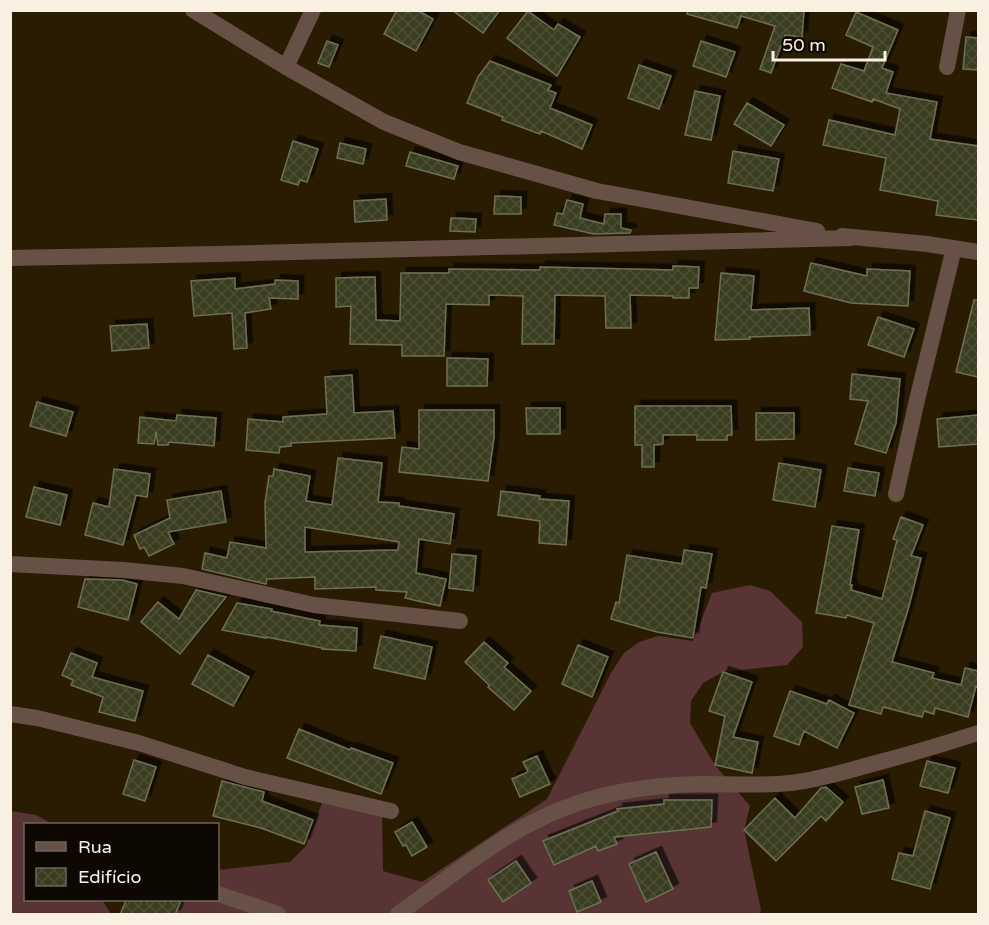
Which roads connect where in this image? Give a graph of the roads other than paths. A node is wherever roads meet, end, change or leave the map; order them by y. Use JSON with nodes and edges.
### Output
{"nodes":[{"id":1,"x":193,"y":10,"type":"edge"},
{"id":2,"x":313,"y":10,"type":"edge"},
{"id":3,"x":958,"y":10,"type":"edge"},
{"id":4,"x":286,"y":67,"type":"junction"},
{"id":5,"x":947,"y":68,"type":"dead end"},
{"id":6,"x":851,"y":237,"type":"junction"},
{"id":7,"x":954,"y":248,"type":"junction"},
{"id":8,"x":978,"y":252,"type":"edge"},
{"id":9,"x":10,"y":258,"type":"edge"},
{"id":10,"x":896,"y":494,"type":"dead end"},
{"id":11,"x":10,"y":564,"type":"edge"},
{"id":12,"x":460,"y":621,"type":"dead end"},
{"id":13,"x":10,"y":714,"type":"edge"},
{"id":14,"x":978,"y":733,"type":"edge"},
{"id":15,"x":391,"y":811,"type":"dead end"},
{"id":16,"x":219,"y":894,"type":"edge"},
{"id":17,"x":278,"y":915,"type":"edge"},
{"id":18,"x":398,"y":915,"type":"edge"}],
"edges":[{"from":1,"to":4,"type":"street"},
{"from":2,"to":4,"type":"street"},
{"from":3,"to":5,"type":"street"},
{"from":4,"to":6,"type":"street"},
{"from":6,"to":7,"type":"street"},
{"from":6,"to":9,"type":"street"},
{"from":7,"to":8,"type":"street"},
{"from":7,"to":10,"type":"street"},
{"from":11,"to":12,"type":"street"},
{"from":13,"to":15,"type":"street"},
{"from":14,"to":18,"type":"street"},
{"from":16,"to":17,"type":"street"}]}
